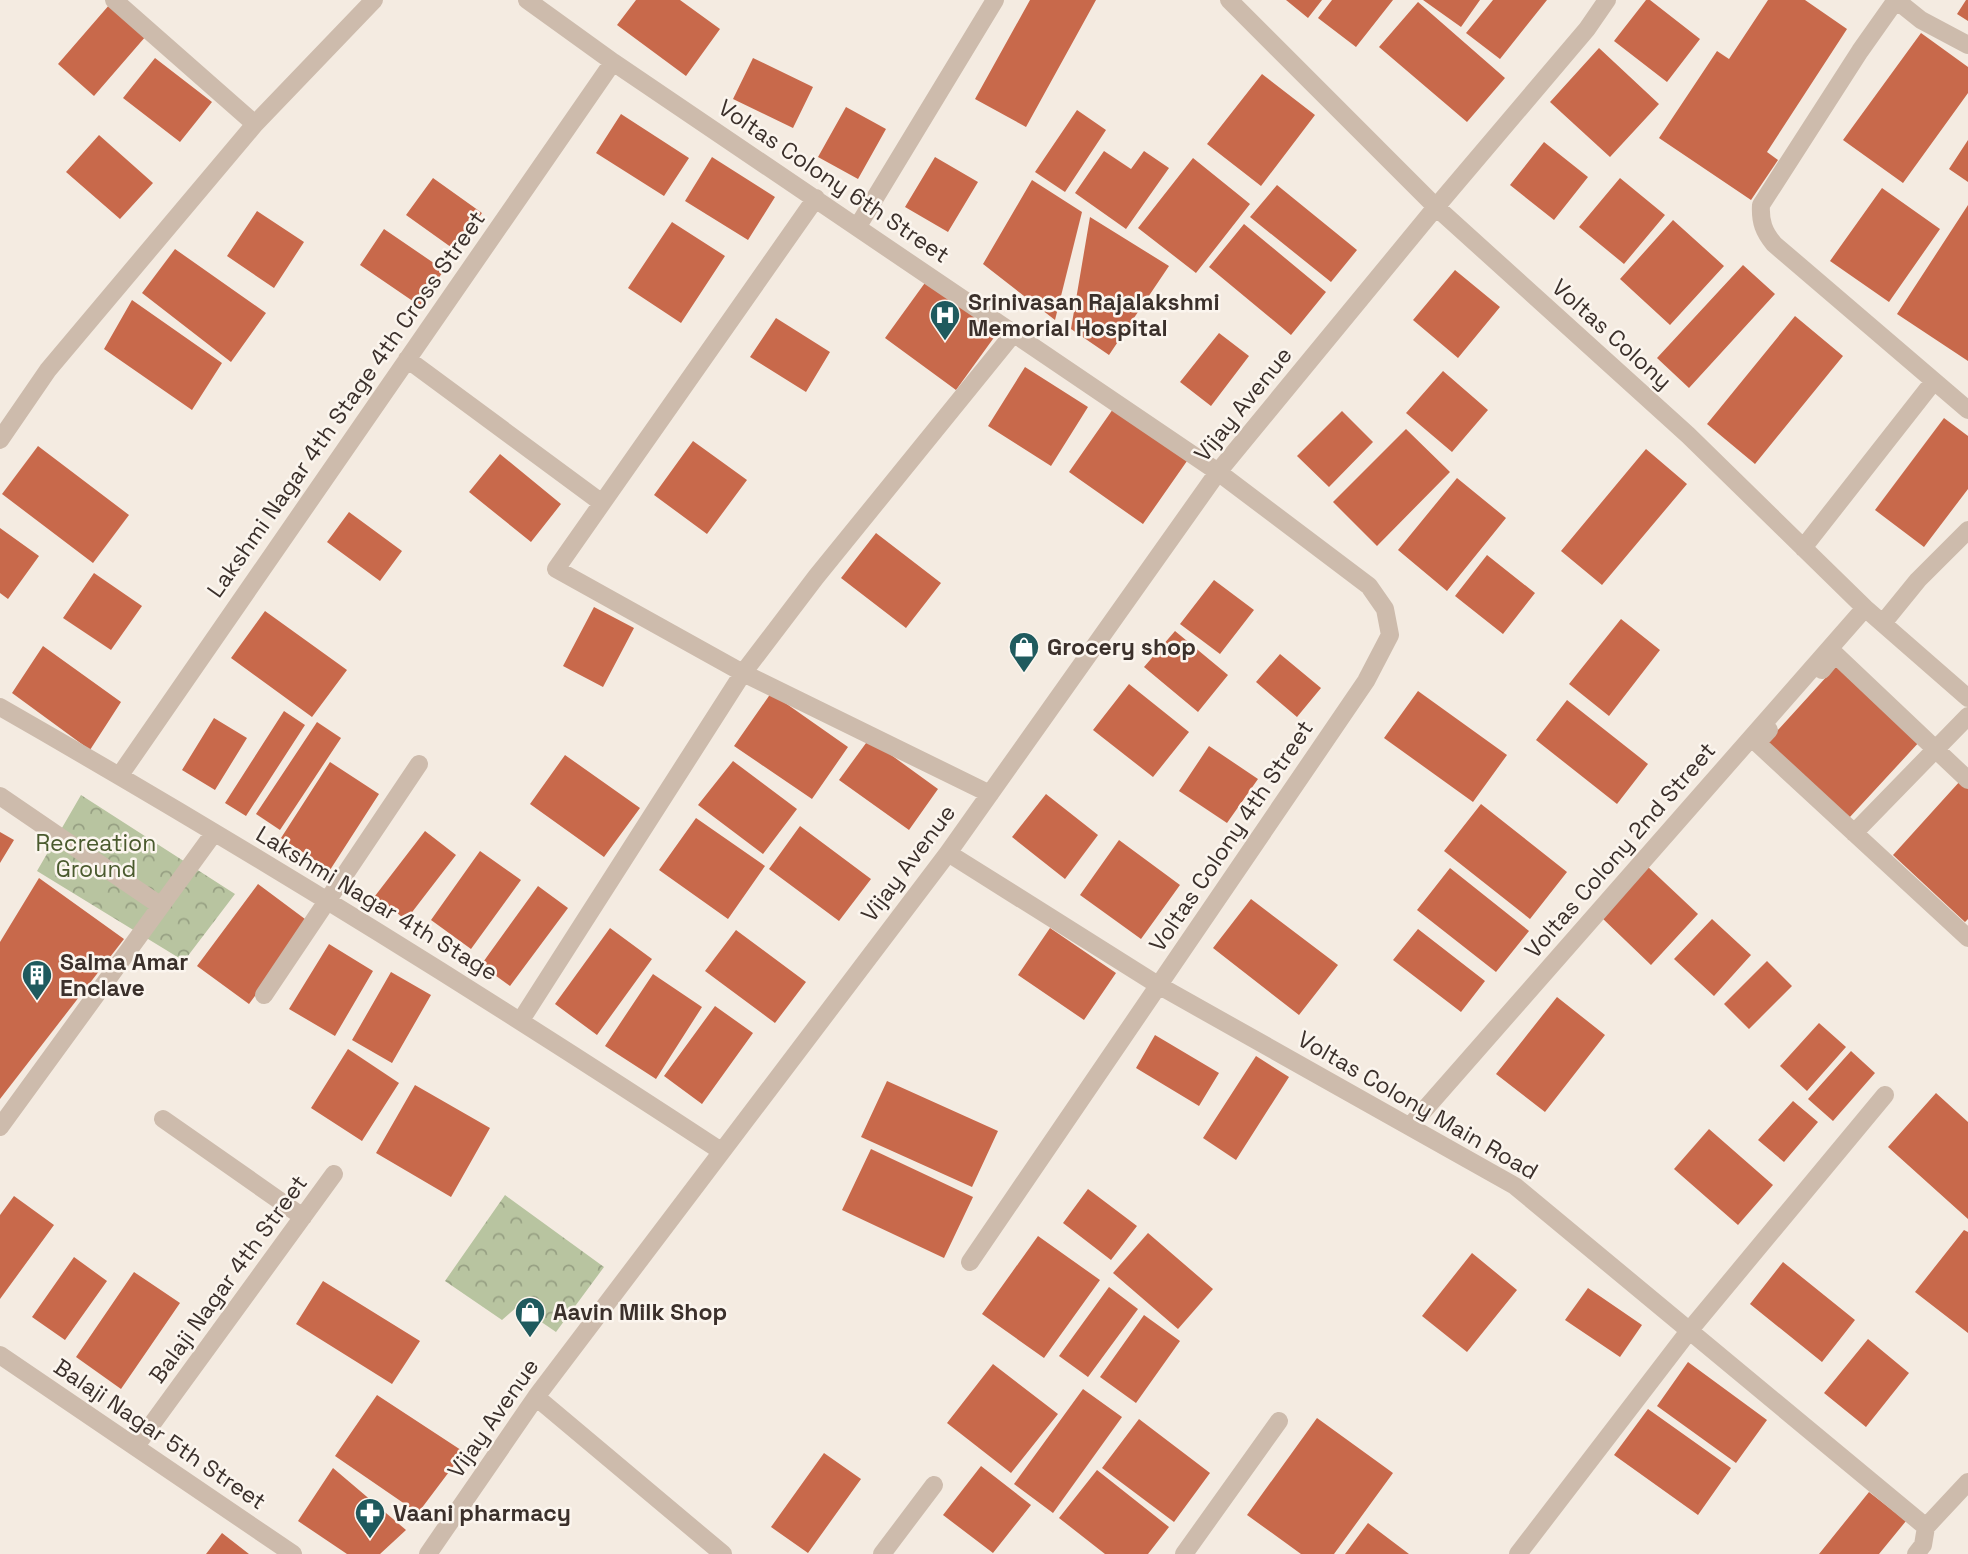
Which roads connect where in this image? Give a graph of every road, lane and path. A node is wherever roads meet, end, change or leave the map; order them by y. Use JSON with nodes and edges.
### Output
{"nodes":[{"id":1,"x":114,"y":0,"type":"edge"},
{"id":2,"x":374,"y":0,"type":"edge"},
{"id":3,"x":527,"y":0,"type":"edge"},
{"id":4,"x":995,"y":0,"type":"edge"},
{"id":5,"x":1229,"y":0,"type":"edge"},
{"id":6,"x":1896,"y":0,"type":"edge"},
{"id":7,"x":1605,"y":1,"type":"edge"},
{"id":8,"x":1968,"y":45,"type":"edge"},
{"id":9,"x":613,"y":62,"type":"junction"},
{"id":10,"x":256,"y":124,"type":"junction"},
{"id":11,"x":816,"y":198,"type":"junction"},
{"id":12,"x":1436,"y":207,"type":"junction"},
{"id":13,"x":858,"y":226,"type":"junction"},
{"id":14,"x":1014,"y":333,"type":"junction"},
{"id":15,"x":407,"y":359,"type":"junction"},
{"id":16,"x":1934,"y":381,"type":"junction"},
{"id":17,"x":1968,"y":410,"type":"edge"},
{"id":18,"x":0,"y":440,"type":"edge"},
{"id":19,"x":1218,"y":472,"type":"junction"},
{"id":20,"x":602,"y":503,"type":"junction"},
{"id":21,"x":1968,"y":530,"type":"edge"},
{"id":22,"x":1803,"y":548,"type":"junction"},
{"id":23,"x":1865,"y":608,"type":"junction"},
{"id":24,"x":1883,"y":624,"type":"junction"},
{"id":25,"x":743,"y":673,"type":"junction"},
{"id":26,"x":1968,"y":698,"type":"edge"},
{"id":27,"x":0,"y":707,"type":"edge"},
{"id":28,"x":1968,"y":716,"type":"edge"},
{"id":29,"x":1936,"y":749,"type":"junction"},
{"id":30,"x":419,"y":764,"type":"dead end"},
{"id":31,"x":120,"y":775,"type":"junction"},
{"id":32,"x":1968,"y":780,"type":"edge"},
{"id":33,"x":990,"y":794,"type":"junction"},
{"id":34,"x":0,"y":796,"type":"edge"},
{"id":35,"x":214,"y":833,"type":"junction"},
{"id":36,"x":1854,"y":833,"type":"junction"},
{"id":37,"x":948,"y":853,"type":"junction"},
{"id":38,"x":327,"y":902,"type":"junction"},
{"id":39,"x":162,"y":906,"type":"junction"},
{"id":40,"x":1968,"y":938,"type":"edge"},
{"id":41,"x":1158,"y":985,"type":"junction"},
{"id":42,"x":264,"y":995,"type":"dead end"},
{"id":43,"x":521,"y":1020,"type":"junction"},
{"id":44,"x":1885,"y":1095,"type":"dead end"},
{"id":45,"x":163,"y":1119,"type":"dead end"},
{"id":46,"x":1411,"y":1125,"type":"junction"},
{"id":47,"x":0,"y":1127,"type":"edge"},
{"id":48,"x":722,"y":1151,"type":"junction"},
{"id":49,"x":334,"y":1174,"type":"dead end"},
{"id":50,"x":303,"y":1217,"type":"junction"},
{"id":51,"x":970,"y":1262,"type":"dead end"},
{"id":52,"x":1689,"y":1331,"type":"junction"},
{"id":53,"x":0,"y":1355,"type":"edge"},
{"id":54,"x":536,"y":1397,"type":"junction"},
{"id":55,"x":1279,"y":1422,"type":"dead end"},
{"id":56,"x":136,"y":1446,"type":"junction"},
{"id":57,"x":1968,"y":1482,"type":"edge"},
{"id":58,"x":934,"y":1485,"type":"dead end"},
{"id":59,"x":1924,"y":1545,"type":"edge"},
{"id":60,"x":293,"y":1554,"type":"edge"},
{"id":61,"x":428,"y":1554,"type":"edge"},
{"id":62,"x":723,"y":1554,"type":"edge"},
{"id":63,"x":882,"y":1554,"type":"edge"},
{"id":64,"x":1184,"y":1554,"type":"edge"},
{"id":65,"x":1518,"y":1554,"type":"edge"}],
"edges":[{"from":1,"to":10,"type":"street"},
{"from":2,"to":10,"type":"street"},
{"from":3,"to":9,"type":"street","name":"Voltas Colony 6th Street"},
{"from":4,"to":13,"type":"street"},
{"from":5,"to":12,"type":"street","name":"Voltas Colony"},
{"from":6,"to":8,"type":"street"},
{"from":6,"to":16,"type":"street"},
{"from":7,"to":12,"type":"street","name":"Vijay Avenue"},
{"from":9,"to":11,"type":"street","name":"Voltas Colony 6th Street"},
{"from":9,"to":15,"type":"street","name":"Lakshmi Nagar 4th Stage 4th Cross Street"},
{"from":10,"to":18,"type":"street"},
{"from":11,"to":13,"type":"street","name":"Voltas Colony 6th Street"},
{"from":11,"to":20,"type":"street"},
{"from":12,"to":19,"type":"street","name":"Vijay Avenue"},
{"from":12,"to":22,"type":"street","name":"Voltas Colony"},
{"from":13,"to":14,"type":"street","name":"Voltas Colony 6th Street"},
{"from":14,"to":19,"type":"street","name":"Voltas Colony 6th Street"},
{"from":14,"to":25,"type":"street"},
{"from":15,"to":20,"type":"street"},
{"from":15,"to":31,"type":"street","name":"Lakshmi Nagar 4th Stage 4th Cross Street"},
{"from":16,"to":17,"type":"street"},
{"from":16,"to":22,"type":"street"},
{"from":19,"to":33,"type":"street","name":"Vijay Avenue"},
{"from":19,"to":41,"type":"street","name":"Voltas Colony 4th Street"},
{"from":20,"to":25,"type":"street"},
{"from":21,"to":24,"type":"street"},
{"from":22,"to":23,"type":"street","name":"Voltas Colony"},
{"from":23,"to":24,"type":"street","name":"Voltas Colony"},
{"from":23,"to":46,"type":"street","name":"Voltas Colony 2nd Street"},
{"from":24,"to":26,"type":"street","name":"Voltas Colony"},
{"from":25,"to":33,"type":"street"},
{"from":25,"to":43,"type":"street"},
{"from":27,"to":31,"type":"street","name":"Lakshmi Nagar 4th Stage"},
{"from":28,"to":29,"type":"street"},
{"from":29,"to":32,"type":"street"},
{"from":29,"to":36,"type":"street"},
{"from":29,"to":36,"type":"street"},
{"from":30,"to":38,"type":"street"},
{"from":31,"to":35,"type":"street","name":"Lakshmi Nagar 4th Stage"},
{"from":33,"to":37,"type":"street","name":"Vijay Avenue"},
{"from":34,"to":39,"type":"street"},
{"from":35,"to":38,"type":"street","name":"Lakshmi Nagar 4th Stage"},
{"from":35,"to":39,"type":"street"},
{"from":36,"to":40,"type":"street"},
{"from":37,"to":41,"type":"street","name":"Voltas Colony Main Road"},
{"from":37,"to":48,"type":"street","name":"Vijay Avenue"},
{"from":38,"to":42,"type":"street"},
{"from":38,"to":43,"type":"street","name":"Lakshmi Nagar 4th Stage"},
{"from":39,"to":47,"type":"street"},
{"from":41,"to":46,"type":"street","name":"Voltas Colony Main Road"},
{"from":41,"to":51,"type":"street","name":"Voltas Colony 4th Street"},
{"from":43,"to":48,"type":"street","name":"Lakshmi Nagar 4th Stage"},
{"from":44,"to":52,"type":"street"},
{"from":45,"to":50,"type":"street"},
{"from":46,"to":52,"type":"street","name":"Voltas Colony Main Road"},
{"from":48,"to":54,"type":"street","name":"Vijay Avenue"},
{"from":49,"to":50,"type":"street","name":"Balaji Nagar 4th Street"},
{"from":50,"to":56,"type":"street","name":"Balaji Nagar 4th Street"},
{"from":52,"to":59,"type":"street","name":"Voltas Colony Main Road"},
{"from":52,"to":65,"type":"street"},
{"from":53,"to":56,"type":"street","name":"Balaji Nagar 5th Street"},
{"from":54,"to":61,"type":"street","name":"Vijay Avenue"},
{"from":54,"to":62,"type":"street"},
{"from":55,"to":64,"type":"street"},
{"from":56,"to":60,"type":"street","name":"Balaji Nagar 5th Street"},
{"from":57,"to":59,"type":"street"},
{"from":58,"to":63,"type":"street"}]}
